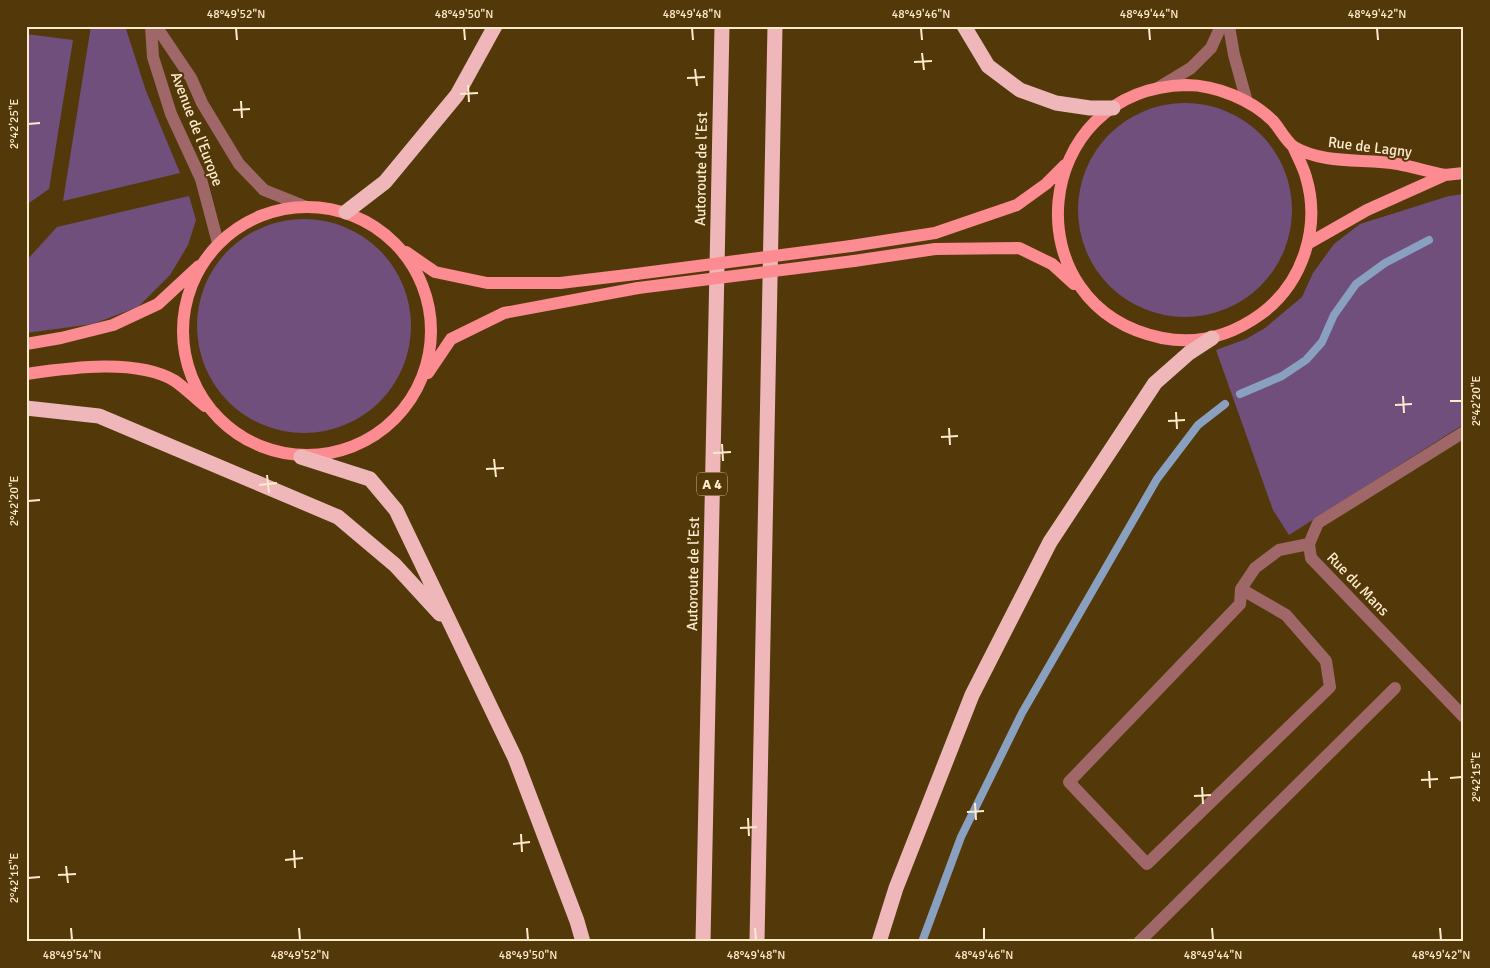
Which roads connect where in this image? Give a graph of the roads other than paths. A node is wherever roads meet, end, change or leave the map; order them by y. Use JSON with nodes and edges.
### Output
{"nodes":[{"id":1,"x":150,"y":26,"type":"edge"},
{"id":2,"x":156,"y":26,"type":"edge"},
{"id":3,"x":495,"y":26,"type":"edge"},
{"id":4,"x":722,"y":26,"type":"edge"},
{"id":5,"x":775,"y":26,"type":"edge"},
{"id":6,"x":964,"y":26,"type":"edge"},
{"id":7,"x":1221,"y":26,"type":"edge"},
{"id":8,"x":1229,"y":26,"type":"edge"},
{"id":9,"x":1158,"y":88,"type":"junction"},
{"id":10,"x":1247,"y":102,"type":"junction"},
{"id":11,"x":1113,"y":108,"type":"junction"},
{"id":12,"x":1293,"y":146,"type":"junction"},
{"id":13,"x":1067,"y":163,"type":"junction"},
{"id":14,"x":1464,"y":173,"type":"edge"},
{"id":15,"x":1445,"y":176,"type":"junction"},
{"id":16,"x":304,"y":206,"type":"junction"},
{"id":17,"x":346,"y":212,"type":"junction"},
{"id":18,"x":218,"y":243,"type":"junction"},
{"id":19,"x":1309,"y":243,"type":"junction"},
{"id":20,"x":399,"y":247,"type":"junction"},
{"id":21,"x":203,"y":262,"type":"junction"},
{"id":22,"x":1085,"y":293,"type":"junction"},
{"id":23,"x":1212,"y":338,"type":"junction"},
{"id":24,"x":26,"y":344,"type":"edge"},
{"id":25,"x":26,"y":374,"type":"edge"},
{"id":26,"x":420,"y":386,"type":"junction"},
{"id":27,"x":26,"y":408,"type":"edge"},
{"id":28,"x":210,"y":411,"type":"junction"},
{"id":29,"x":1464,"y":432,"type":"edge"},
{"id":30,"x":301,"y":457,"type":"junction"},
{"id":31,"x":1309,"y":544,"type":"junction"},
{"id":32,"x":1242,"y":589,"type":"junction"},
{"id":33,"x":452,"y":629,"type":"junction"},
{"id":34,"x":1395,"y":688,"type":"dead end"},
{"id":35,"x":1464,"y":717,"type":"edge"},
{"id":36,"x":583,"y":942,"type":"edge"},
{"id":37,"x":702,"y":942,"type":"edge"},
{"id":38,"x":757,"y":942,"type":"edge"},
{"id":39,"x":879,"y":942,"type":"edge"},
{"id":40,"x":1139,"y":942,"type":"edge"}],
"edges":[{"from":1,"to":18,"type":"street","name":"Avenue de l'Europe"},
{"from":2,"to":16,"type":"street","name":"Avenue de l'Europe"},
{"from":3,"to":17,"type":"highway"},
{"from":4,"to":37,"type":"highway","name":"Autoroute de l’Est","number":"A 4"},
{"from":5,"to":38,"type":"highway"},
{"from":6,"to":11,"type":"highway"},
{"from":7,"to":9,"type":"street"},
{"from":8,"to":10,"type":"street"},
{"from":9,"to":10,"type":"main road"},
{"from":9,"to":11,"type":"main road"},
{"from":10,"to":12,"type":"main road"},
{"from":11,"to":13,"type":"main road"},
{"from":12,"to":15,"type":"main road","name":"Rue de Lagny"},
{"from":12,"to":19,"type":"main road"},
{"from":13,"to":20,"type":"main road","bridge":true},
{"from":13,"to":22,"type":"main road"},
{"from":14,"to":15,"type":"main road","name":"Rue de Lagny"},
{"from":15,"to":19,"type":"main road","name":"Rue de Lagny"},
{"from":16,"to":17,"type":"main road"},
{"from":16,"to":18,"type":"main road"},
{"from":17,"to":20,"type":"main road"},
{"from":18,"to":21,"type":"main road"},
{"from":19,"to":23,"type":"main road"},
{"from":20,"to":26,"type":"main road"},
{"from":21,"to":24,"type":"main road"},
{"from":21,"to":28,"type":"main road"},
{"from":22,"to":23,"type":"main road"},
{"from":22,"to":26,"type":"main road","bridge":true},
{"from":23,"to":39,"type":"highway"},
{"from":25,"to":28,"type":"main road"},
{"from":26,"to":30,"type":"main road"},
{"from":27,"to":33,"type":"highway"},
{"from":28,"to":30,"type":"main road"},
{"from":29,"to":31,"type":"street","name":"Rue du Mans"},
{"from":30,"to":33,"type":"highway"},
{"from":31,"to":32,"type":"street"},
{"from":31,"to":35,"type":"street","name":"Rue du Mans"},
{"from":32,"to":32,"type":"street"},
{"from":33,"to":36,"type":"highway"},
{"from":34,"to":40,"type":"street"}]}
